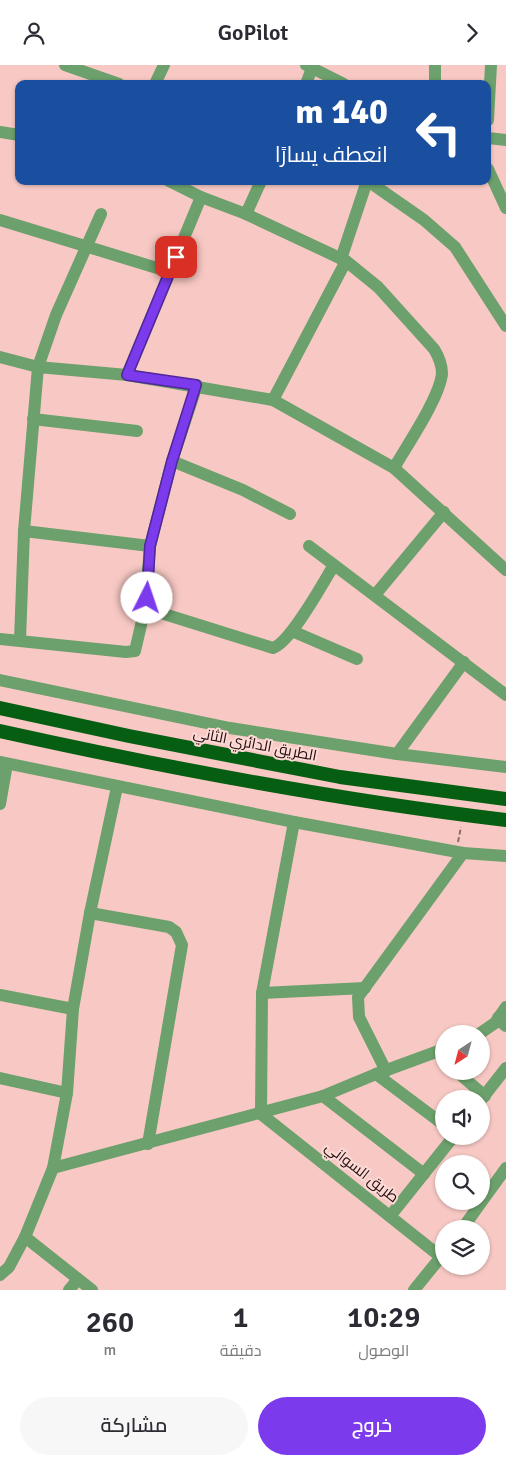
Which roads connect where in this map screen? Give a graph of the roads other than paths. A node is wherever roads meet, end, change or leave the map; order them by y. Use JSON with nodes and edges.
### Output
{"nodes":[{"id":1,"x":164,"y":65,"type":"edge"},
{"id":2,"x":435,"y":65,"type":"edge"},
{"id":3,"x":491,"y":65,"type":"edge"},
{"id":4,"x":72,"y":66,"type":"edge"},
{"id":5,"x":309,"y":67,"type":"edge"},
{"id":6,"x":109,"y":80,"type":"edge"},
{"id":7,"x":156,"y":80,"type":"edge"},
{"id":8,"x":307,"y":80,"type":"edge"},
{"id":9,"x":336,"y":80,"type":"edge"},
{"id":10,"x":435,"y":80,"type":"edge"},
{"id":11,"x":490,"y":80,"type":"edge"},
{"id":12,"x":0,"y":132,"type":"edge"},
{"id":13,"x":15,"y":134,"type":"edge"},
{"id":14,"x":491,"y":138,"type":"edge"},
{"id":15,"x":506,"y":140,"type":"edge"},
{"id":16,"x":491,"y":176,"type":"edge"},
{"id":17,"x":177,"y":185,"type":"edge"},
{"id":18,"x":259,"y":185,"type":"edge"},
{"id":19,"x":367,"y":185,"type":"edge"},
{"id":20,"x":374,"y":185,"type":"edge"},
{"id":21,"x":202,"y":197,"type":"junction"},
{"id":22,"x":506,"y":208,"type":"edge"},
{"id":23,"x":102,"y":214,"type":"dead end"},
{"id":24,"x":246,"y":214,"type":"junction"},
{"id":25,"x":0,"y":220,"type":"edge"},
{"id":26,"x":86,"y":248,"type":"junction"},
{"id":27,"x":343,"y":260,"type":"junction"},
{"id":28,"x":170,"y":272,"type":"junction"},
{"id":29,"x":506,"y":326,"type":"edge"},
{"id":30,"x":0,"y":357,"type":"edge"},
{"id":31,"x":38,"y":367,"type":"junction"},
{"id":32,"x":127,"y":375,"type":"junction"},
{"id":33,"x":196,"y":385,"type":"junction"},
{"id":34,"x":273,"y":400,"type":"junction"},
{"id":35,"x":33,"y":419,"type":"junction"},
{"id":36,"x":137,"y":431,"type":"dead end"},
{"id":37,"x":172,"y":461,"type":"junction"},
{"id":38,"x":394,"y":468,"type":"junction"},
{"id":39,"x":444,"y":512,"type":"junction"},
{"id":40,"x":290,"y":514,"type":"dead end"},
{"id":41,"x":24,"y":531,"type":"junction"},
{"id":42,"x":150,"y":546,"type":"junction"},
{"id":43,"x":309,"y":546,"type":"dead end"},
{"id":44,"x":334,"y":565,"type":"junction"},
{"id":45,"x":506,"y":570,"type":"edge"},
{"id":46,"x":375,"y":595,"type":"junction"},
{"id":47,"x":146,"y":609,"type":"junction"},
{"id":48,"x":292,"y":631,"type":"junction"},
{"id":49,"x":0,"y":639,"type":"edge"},
{"id":50,"x":20,"y":640,"type":"junction"},
{"id":51,"x":357,"y":659,"type":"dead end"},
{"id":52,"x":464,"y":662,"type":"junction"},
{"id":53,"x":0,"y":680,"type":"edge"},
{"id":54,"x":506,"y":695,"type":"edge"},
{"id":55,"x":0,"y":708,"type":"edge"},
{"id":56,"x":0,"y":731,"type":"edge"},
{"id":57,"x":397,"y":755,"type":"junction"},
{"id":58,"x":4,"y":763,"type":"edge"},
{"id":59,"x":506,"y":767,"type":"edge"},
{"id":60,"x":117,"y":787,"type":"junction"},
{"id":61,"x":506,"y":799,"type":"edge"},
{"id":62,"x":0,"y":804,"type":"edge"},
{"id":63,"x":506,"y":820,"type":"edge"},
{"id":64,"x":294,"y":822,"type":"junction"},
{"id":65,"x":463,"y":853,"type":"junction"},
{"id":66,"x":506,"y":856,"type":"edge"},
{"id":67,"x":90,"y":913,"type":"junction"},
{"id":68,"x":365,"y":988,"type":"junction"},
{"id":69,"x":262,"y":993,"type":"junction"},
{"id":70,"x":0,"y":995,"type":"edge"},
{"id":71,"x":73,"y":1009,"type":"junction"},
{"id":72,"x":504,"y":1017,"type":"edge"},
{"id":73,"x":490,"y":1028,"type":"edge"},
{"id":74,"x":435,"y":1056,"type":"edge"},
{"id":75,"x":506,"y":1068,"type":"edge"},
{"id":76,"x":381,"y":1072,"type":"junction"},
{"id":77,"x":0,"y":1078,"type":"edge"},
{"id":78,"x":465,"y":1080,"type":"edge"},
{"id":79,"x":475,"y":1090,"type":"edge"},
{"id":80,"x":489,"y":1090,"type":"edge"},
{"id":81,"x":67,"y":1093,"type":"junction"},
{"id":82,"x":323,"y":1096,"type":"junction"},
{"id":83,"x":261,"y":1115,"type":"junction"},
{"id":84,"x":435,"y":1117,"type":"edge"},
{"id":85,"x":148,"y":1144,"type":"junction"},
{"id":86,"x":447,"y":1145,"type":"edge"},
{"id":87,"x":53,"y":1168,"type":"junction"},
{"id":88,"x":506,"y":1169,"type":"edge"},
{"id":89,"x":424,"y":1174,"type":"junction"},
{"id":90,"x":391,"y":1215,"type":"junction"},
{"id":91,"x":469,"y":1220,"type":"edge"},
{"id":92,"x":25,"y":1237,"type":"junction"},
{"id":93,"x":435,"y":1249,"type":"edge"},
{"id":94,"x":435,"y":1265,"type":"edge"},
{"id":95,"x":0,"y":1275,"type":"edge"},
{"id":96,"x":78,"y":1279,"type":"junction"},
{"id":97,"x":69,"y":1290,"type":"edge"},
{"id":98,"x":92,"y":1290,"type":"edge"},
{"id":99,"x":414,"y":1290,"type":"edge"}],
"edges":[{"from":1,"to":7,"type":"street"},
{"from":2,"to":10,"type":"street"},
{"from":3,"to":11,"type":"street"},
{"from":4,"to":6,"type":"street"},
{"from":5,"to":8,"type":"street"},
{"from":5,"to":9,"type":"street"},
{"from":12,"to":13,"type":"street"},
{"from":14,"to":15,"type":"street"},
{"from":16,"to":22,"type":"street"},
{"from":17,"to":21,"type":"street"},
{"from":18,"to":24,"type":"street"},
{"from":19,"to":27,"type":"street"},
{"from":20,"to":29,"type":"street"},
{"from":21,"to":24,"type":"street"},
{"from":21,"to":28,"type":"street"},
{"from":23,"to":26,"type":"street"},
{"from":24,"to":27,"type":"street"},
{"from":25,"to":26,"type":"street"},
{"from":26,"to":28,"type":"street"},
{"from":26,"to":31,"type":"street"},
{"from":27,"to":34,"type":"street"},
{"from":27,"to":38,"type":"street"},
{"from":28,"to":32,"type":"street"},
{"from":30,"to":31,"type":"street"},
{"from":31,"to":32,"type":"street"},
{"from":31,"to":35,"type":"street"},
{"from":32,"to":33,"type":"street"},
{"from":33,"to":34,"type":"street"},
{"from":33,"to":37,"type":"street"},
{"from":34,"to":38,"type":"street"},
{"from":35,"to":36,"type":"street"},
{"from":35,"to":41,"type":"street"},
{"from":37,"to":40,"type":"street"},
{"from":37,"to":42,"type":"street"},
{"from":38,"to":39,"type":"street"},
{"from":39,"to":45,"type":"street"},
{"from":39,"to":46,"type":"street"},
{"from":41,"to":42,"type":"street"},
{"from":41,"to":50,"type":"street"},
{"from":42,"to":47,"type":"street"},
{"from":43,"to":44,"type":"street"},
{"from":44,"to":46,"type":"street"},
{"from":44,"to":48,"type":"street"},
{"from":46,"to":52,"type":"street"},
{"from":47,"to":48,"type":"street"},
{"from":47,"to":50,"type":"street"},
{"from":48,"to":51,"type":"street"},
{"from":49,"to":50,"type":"street"},
{"from":52,"to":54,"type":"street"},
{"from":52,"to":57,"type":"street"},
{"from":53,"to":57,"type":"street"},
{"from":55,"to":61,"type":"highway","name":"الطريق الدائري الثاني"},
{"from":56,"to":63,"type":"highway"},
{"from":57,"to":59,"type":"street"},
{"from":58,"to":60,"type":"street"},
{"from":58,"to":62,"type":"street"},
{"from":60,"to":64,"type":"street"},
{"from":60,"to":67,"type":"street"},
{"from":64,"to":65,"type":"street"},
{"from":64,"to":69,"type":"street"},
{"from":65,"to":66,"type":"street"},
{"from":65,"to":68,"type":"street"},
{"from":67,"to":71,"type":"street"},
{"from":67,"to":85,"type":"street"},
{"from":68,"to":69,"type":"street"},
{"from":68,"to":76,"type":"street"},
{"from":69,"to":83,"type":"street"},
{"from":70,"to":71,"type":"street"},
{"from":71,"to":81,"type":"street"},
{"from":72,"to":73,"type":"street"},
{"from":74,"to":76,"type":"street"},
{"from":75,"to":80,"type":"street"},
{"from":76,"to":82,"type":"street"},
{"from":76,"to":84,"type":"street"},
{"from":77,"to":81,"type":"street"},
{"from":78,"to":79,"type":"street"},
{"from":81,"to":87,"type":"street"},
{"from":82,"to":83,"type":"street"},
{"from":82,"to":89,"type":"street"},
{"from":83,"to":85,"type":"street"},
{"from":83,"to":90,"type":"street","name":"طريق السواني"},
{"from":85,"to":87,"type":"street"},
{"from":86,"to":89,"type":"street"},
{"from":87,"to":92,"type":"street"},
{"from":88,"to":91,"type":"street"},
{"from":89,"to":90,"type":"street"},
{"from":90,"to":93,"type":"street","name":"طريق السواني"},
{"from":92,"to":95,"type":"street"},
{"from":92,"to":96,"type":"street"},
{"from":94,"to":99,"type":"street"},
{"from":96,"to":97,"type":"street"},
{"from":96,"to":98,"type":"street"}]}
